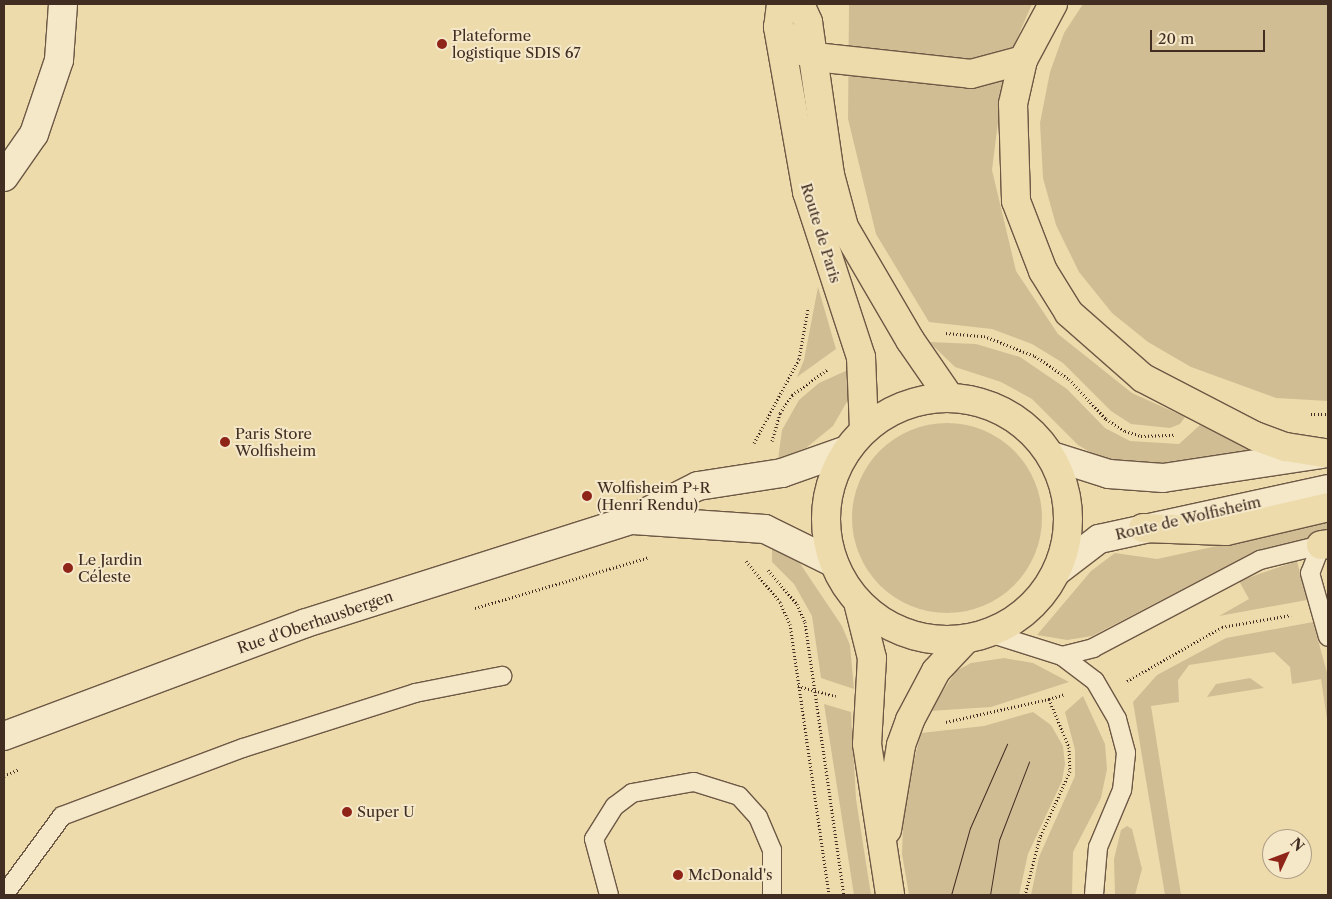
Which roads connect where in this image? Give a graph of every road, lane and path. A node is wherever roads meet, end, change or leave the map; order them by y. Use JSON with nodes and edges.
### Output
{"nodes":[{"id":1,"x":63,"y":4,"type":"edge"},
{"id":2,"x":800,"y":4,"type":"edge"},
{"id":3,"x":1053,"y":4,"type":"edge"},
{"id":4,"x":780,"y":15,"type":"edge"},
{"id":5,"x":815,"y":57,"type":"junction"},
{"id":6,"x":1023,"y":60,"type":"junction"},
{"id":7,"x":4,"y":177,"type":"edge"},
{"id":8,"x":910,"y":340,"type":"junction"},
{"id":9,"x":862,"y":357,"type":"junction"},
{"id":10,"x":950,"y":398,"type":"junction"},
{"id":11,"x":1200,"y":408,"type":"junction"},
{"id":12,"x":856,"y":440,"type":"junction"},
{"id":13,"x":1326,"y":453,"type":"edge"},
{"id":14,"x":1052,"y":456,"type":"junction"},
{"id":15,"x":769,"y":475,"type":"junction"},
{"id":16,"x":1328,"y":488,"type":"edge"},
{"id":17,"x":1328,"y":507,"type":"edge"},
{"id":18,"x":631,"y":520,"type":"junction"},
{"id":19,"x":1143,"y":528,"type":"junction"},
{"id":20,"x":765,"y":529,"type":"junction"},
{"id":21,"x":1325,"y":544,"type":"edge"},
{"id":22,"x":659,"y":554,"type":"dead end"},
{"id":23,"x":834,"y":563,"type":"junction"},
{"id":24,"x":1057,"y":571,"type":"junction"},
{"id":25,"x":858,"y":602,"type":"junction"},
{"id":26,"x":1320,"y":609,"type":"junction"},
{"id":27,"x":464,"y":611,"type":"dead end"},
{"id":28,"x":977,"y":636,"type":"junction"},
{"id":29,"x":1328,"y":637,"type":"edge"},
{"id":30,"x":1062,"y":656,"type":"junction"},
{"id":31,"x":502,"y":676,"type":"dead end"},
{"id":32,"x":798,"y":686,"type":"dead end"},
{"id":33,"x":814,"y":690,"type":"junction"},
{"id":34,"x":1106,"y":693,"type":"junction"},
{"id":35,"x":869,"y":706,"type":"junction"},
{"id":36,"x":910,"y":720,"type":"junction"},
{"id":37,"x":4,"y":736,"type":"edge"},
{"id":38,"x":22,"y":768,"type":"dead end"},
{"id":39,"x":4,"y":776,"type":"edge"},
{"id":40,"x":884,"y":856,"type":"junction"},
{"id":41,"x":4,"y":895,"type":"edge"},
{"id":42,"x":609,"y":895,"type":"edge"},
{"id":43,"x":772,"y":895,"type":"edge"},
{"id":44,"x":844,"y":895,"type":"edge"},
{"id":45,"x":890,"y":895,"type":"edge"},
{"id":46,"x":1024,"y":895,"type":"edge"},
{"id":47,"x":1094,"y":895,"type":"edge"}],
"edges":[{"from":1,"to":7,"type":"main road"},
{"from":2,"to":5,"type":"main road","name":"Route de Paris"},
{"from":3,"to":6,"type":"main road"},
{"from":4,"to":5,"type":"main road"},
{"from":4,"to":9,"type":"main road","name":"Route de Paris"},
{"from":5,"to":6,"type":"main road"},
{"from":5,"to":8,"type":"main road","name":"Route de Paris"},
{"from":6,"to":11,"type":"main road"},
{"from":8,"to":10,"type":"main road","name":"Route de Paris"},
{"from":8,"to":11,"type":"path"},
{"from":9,"to":12,"type":"main road","name":"Route de Paris"},
{"from":9,"to":15,"type":"path"},
{"from":10,"to":12,"type":"main road"},
{"from":10,"to":14,"type":"main road"},
{"from":11,"to":13,"type":"main road"},
{"from":12,"to":15,"type":"main road","name":"Rue d'Oberhausbergen"},
{"from":12,"to":23,"type":"main road"},
{"from":13,"to":14,"type":"main road"},
{"from":14,"to":24,"type":"main road"},
{"from":15,"to":18,"type":"main road","name":"Rue d'Oberhausbergen"},
{"from":16,"to":19,"type":"main road","name":"Route de Wolfisheim"},
{"from":17,"to":19,"type":"main road"},
{"from":18,"to":20,"type":"main road","name":"Rue d'Oberhausbergen"},
{"from":18,"to":37,"type":"main road","name":"Rue d'Oberhausbergen"},
{"from":19,"to":24,"type":"main road","name":"Route de Wolfisheim"},
{"from":20,"to":23,"type":"main road","name":"Rue d'Oberhausbergen"},
{"from":20,"to":33,"type":"path"},
{"from":21,"to":26,"type":"lane"},
{"from":21,"to":30,"type":"lane"},
{"from":22,"to":27,"type":"path"},
{"from":23,"to":25,"type":"main road"},
{"from":24,"to":28,"type":"main road"},
{"from":25,"to":28,"type":"main road"},
{"from":25,"to":35,"type":"main road"},
{"from":26,"to":29,"type":"lane"},
{"from":26,"to":34,"type":"path"},
{"from":28,"to":30,"type":"lane"},
{"from":28,"to":36,"type":"main road"},
{"from":30,"to":34,"type":"lane"},
{"from":31,"to":41,"type":"lane"},
{"from":32,"to":33,"type":"path"},
{"from":33,"to":35,"type":"path"},
{"from":33,"to":44,"type":"path"},
{"from":34,"to":47,"type":"lane"},
{"from":35,"to":40,"type":"main road"},
{"from":36,"to":40,"type":"main road"},
{"from":36,"to":46,"type":"path"},
{"from":38,"to":39,"type":"path"},
{"from":40,"to":45,"type":"main road"},
{"from":42,"to":43,"type":"lane"}]}
